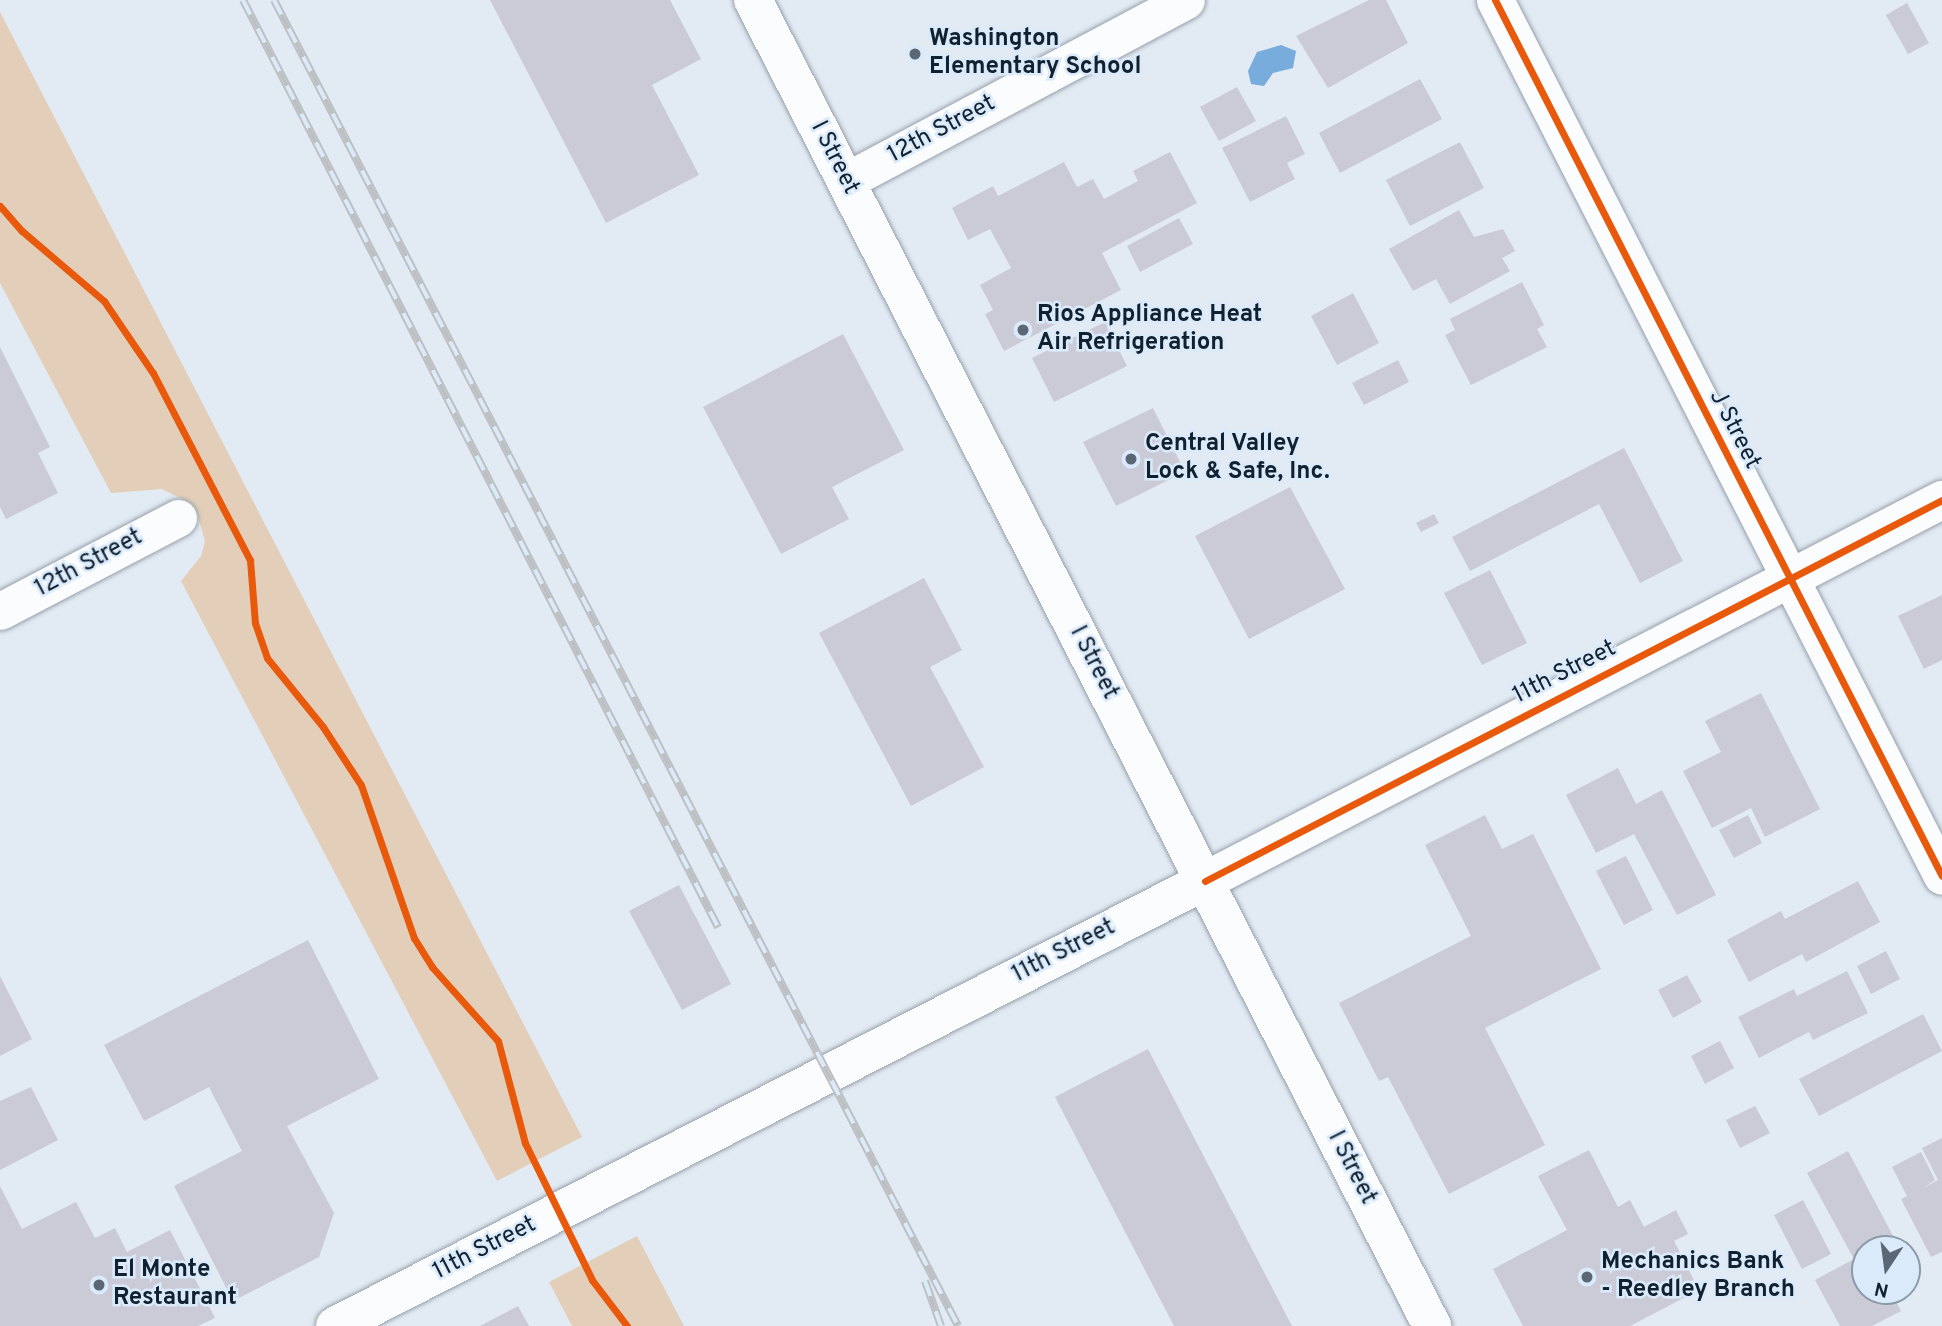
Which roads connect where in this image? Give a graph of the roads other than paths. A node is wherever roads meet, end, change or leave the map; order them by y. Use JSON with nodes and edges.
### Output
{"nodes":[{"id":1,"x":753,"y":0,"type":"edge"},
{"id":2,"x":1186,"y":0,"type":"edge"},
{"id":3,"x":1495,"y":0,"type":"edge"},
{"id":4,"x":846,"y":181,"type":"junction"},
{"id":5,"x":1942,"y":500,"type":"edge"},
{"id":6,"x":178,"y":518,"type":"dead end"},
{"id":7,"x":1788,"y":579,"type":"junction"},
{"id":8,"x":0,"y":611,"type":"edge"},
{"id":9,"x":1942,"y":876,"type":"edge"},
{"id":10,"x":1205,"y":881,"type":"junction"},
{"id":11,"x":335,"y":1326,"type":"edge"},
{"id":12,"x":1433,"y":1326,"type":"edge"}],
"edges":[{"from":1,"to":4,"type":"main road","name":"I Street"},
{"from":2,"to":4,"type":"street","name":"12th Street"},
{"from":3,"to":7,"type":"street","name":"J Street"},
{"from":4,"to":10,"type":"main road","name":"I Street"},
{"from":5,"to":7,"type":"main road","name":"11th Street"},
{"from":6,"to":8,"type":"street","name":"12th Street"},
{"from":7,"to":9,"type":"street","name":"J Street"},
{"from":7,"to":10,"type":"main road","name":"11th Street"},
{"from":10,"to":11,"type":"main road","name":"11th Street"},
{"from":10,"to":12,"type":"main road","name":"I Street"}]}
